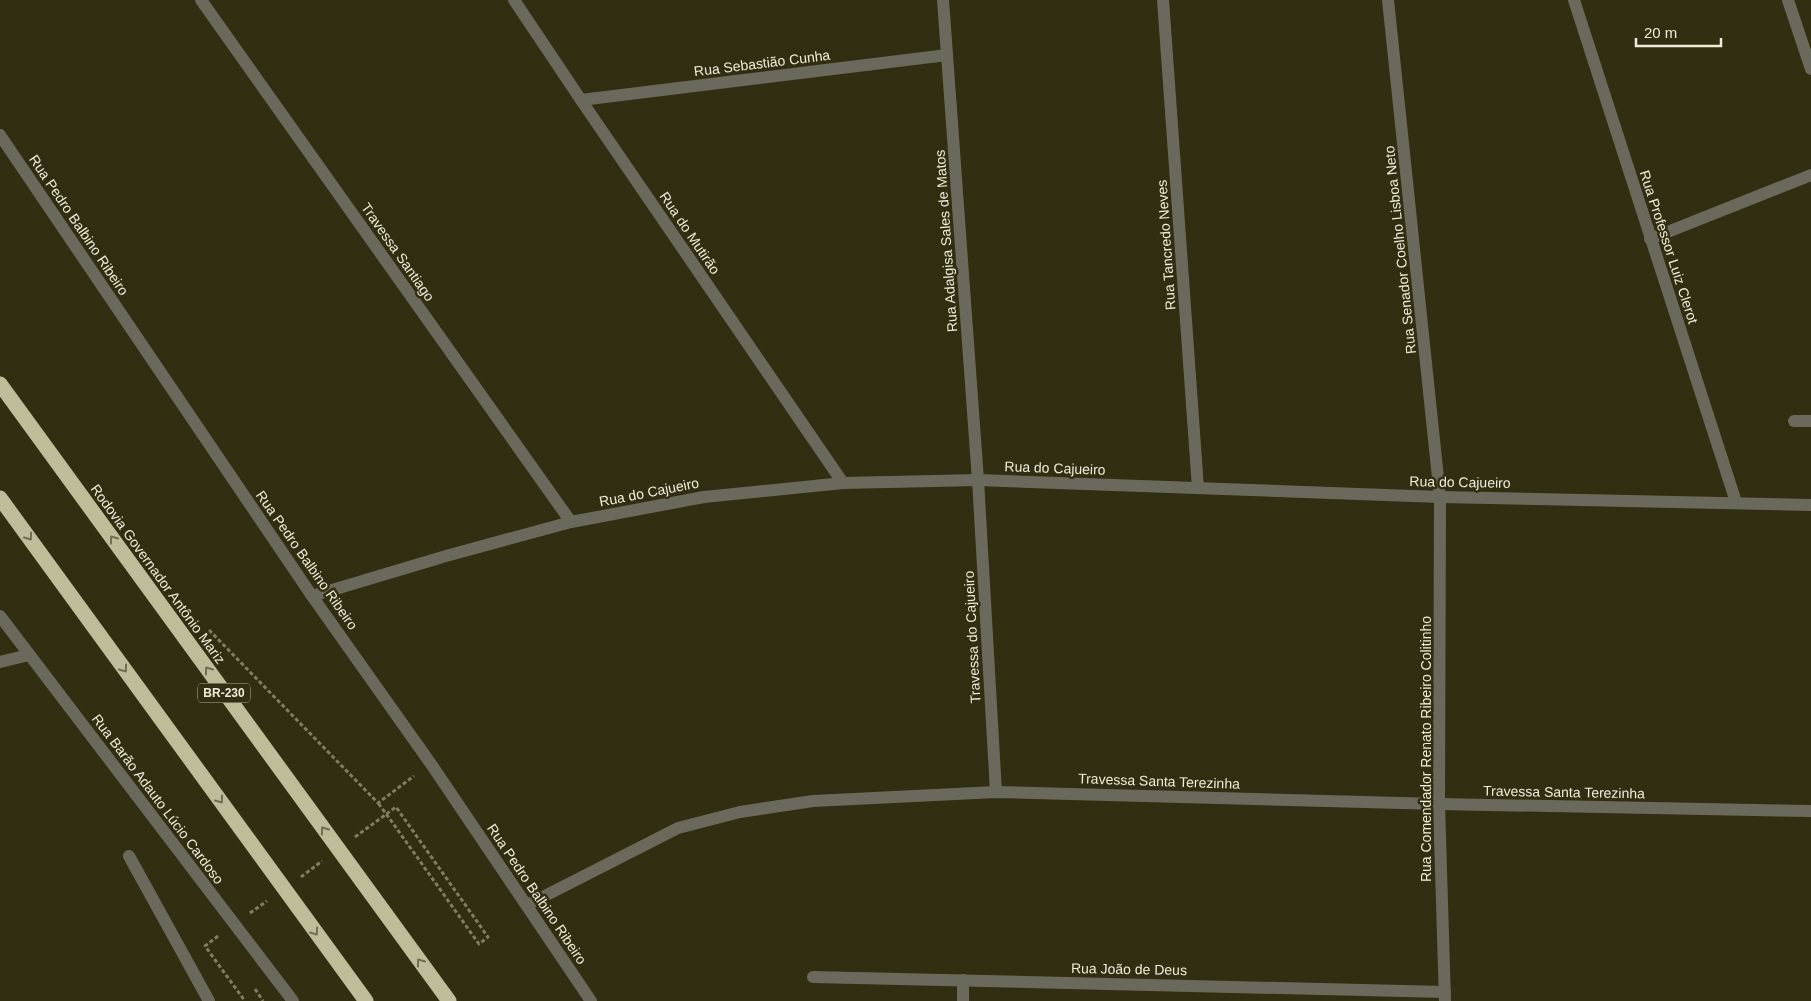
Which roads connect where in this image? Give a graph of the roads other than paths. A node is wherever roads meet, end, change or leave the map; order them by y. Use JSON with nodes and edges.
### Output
{"nodes":[{"id":1,"x":201,"y":0,"type":"edge"},
{"id":2,"x":514,"y":0,"type":"edge"},
{"id":3,"x":943,"y":0,"type":"edge"},
{"id":4,"x":1163,"y":0,"type":"edge"},
{"id":5,"x":1388,"y":0,"type":"edge"},
{"id":6,"x":1574,"y":0,"type":"edge"},
{"id":7,"x":1788,"y":0,"type":"edge"},
{"id":8,"x":947,"y":56,"type":"junction"},
{"id":9,"x":1811,"y":69,"type":"edge"},
{"id":10,"x":581,"y":100,"type":"junction"},
{"id":11,"x":0,"y":135,"type":"edge"},
{"id":12,"x":1811,"y":175,"type":"edge"},
{"id":13,"x":1650,"y":239,"type":"junction"},
{"id":14,"x":0,"y":384,"type":"edge"},
{"id":15,"x":1794,"y":421,"type":"dead end"},
{"id":16,"x":1811,"y":421,"type":"edge"},
{"id":17,"x":978,"y":480,"type":"junction"},
{"id":18,"x":843,"y":483,"type":"junction"},
{"id":19,"x":1198,"y":488,"type":"junction"},
{"id":20,"x":1440,"y":497,"type":"junction"},
{"id":21,"x":0,"y":498,"type":"edge"},
{"id":22,"x":1736,"y":502,"type":"junction"},
{"id":23,"x":1811,"y":505,"type":"edge"},
{"id":24,"x":571,"y":522,"type":"junction"},
{"id":25,"x":312,"y":596,"type":"junction"},
{"id":26,"x":0,"y":616,"type":"edge"},
{"id":27,"x":29,"y":655,"type":"junction"},
{"id":28,"x":0,"y":662,"type":"edge"},
{"id":29,"x":996,"y":792,"type":"junction"},
{"id":30,"x":1439,"y":804,"type":"junction"},
{"id":31,"x":1811,"y":811,"type":"edge"},
{"id":32,"x":129,"y":856,"type":"dead end"},
{"id":33,"x":527,"y":905,"type":"junction"},
{"id":34,"x":813,"y":977,"type":"dead end"},
{"id":35,"x":963,"y":980,"type":"junction"},
{"id":36,"x":1445,"y":996,"type":"edge"},
{"id":37,"x":209,"y":1001,"type":"edge"},
{"id":38,"x":294,"y":1001,"type":"edge"},
{"id":39,"x":366,"y":1001,"type":"edge"},
{"id":40,"x":449,"y":1001,"type":"edge"},
{"id":41,"x":591,"y":1001,"type":"edge"},
{"id":42,"x":963,"y":1001,"type":"edge"}],
"edges":[{"from":1,"to":24,"type":"street","name":"Travessa Santiago"},
{"from":2,"to":10,"type":"street","name":"Rua do Mutirão"},
{"from":3,"to":8,"type":"street","name":"Rua Adalgisa Sales de Matos"},
{"from":4,"to":19,"type":"street","name":"Rua Tancredo Neves"},
{"from":5,"to":20,"type":"street","name":"Rua Senador Coelho Lisboa Neto"},
{"from":6,"to":13,"type":"street","name":"Rua Professor Luiz Clerot"},
{"from":7,"to":9,"type":"street"},
{"from":8,"to":10,"type":"street","name":"Rua Sebastião Cunha"},
{"from":8,"to":17,"type":"street","name":"Rua Adalgisa Sales de Matos"},
{"from":10,"to":18,"type":"street","name":"Rua do Mutirão"},
{"from":11,"to":25,"type":"street","name":"Rua Pedro Balbino Ribeiro"},
{"from":12,"to":13,"type":"street"},
{"from":13,"to":22,"type":"street","name":"Rua Professor Luiz Clerot"},
{"from":40,"to":14,"type":"highway","name":"Rodovia Governador Antônio Mariz","number":"BR-230","one_way":true},
{"from":15,"to":16,"type":"street"},
{"from":17,"to":18,"type":"street","name":"Rua do Cajueiro"},
{"from":17,"to":19,"type":"street","name":"Rua do Cajueiro"},
{"from":17,"to":29,"type":"street","name":"Travessa do Cajueiro"},
{"from":18,"to":24,"type":"street","name":"Rua do Cajueiro"},
{"from":19,"to":20,"type":"street","name":"Rua do Cajueiro"},
{"from":20,"to":22,"type":"street","name":"Rua do Cajueiro"},
{"from":20,"to":30,"type":"street","name":"Rua Comendador Renato Ribeiro Colitinho"},
{"from":21,"to":39,"type":"highway","one_way":true},
{"from":22,"to":23,"type":"street","name":"Rua do Cajueiro"},
{"from":24,"to":25,"type":"street","name":"Rua do Cajueiro"},
{"from":25,"to":33,"type":"street","name":"Rua Pedro Balbino Ribeiro"},
{"from":26,"to":27,"type":"street","name":"Rua Barão Adauto Lúcio Cardoso"},
{"from":27,"to":28,"type":"street"},
{"from":27,"to":38,"type":"street","name":"Rua Barão Adauto Lúcio Cardoso"},
{"from":29,"to":30,"type":"street","name":"Travessa Santa Terezinha"},
{"from":29,"to":33,"type":"street","name":"Travessa Santa Terezinha"},
{"from":30,"to":31,"type":"street","name":"Travessa Santa Terezinha"},
{"from":30,"to":36,"type":"street","name":"Rua Comendador Renato Ribeiro Colitinho"},
{"from":32,"to":37,"type":"street"},
{"from":33,"to":41,"type":"street","name":"Rua Pedro Balbino Ribeiro"},
{"from":34,"to":35,"type":"street","name":"Rua João de Deus"},
{"from":35,"to":36,"type":"street","name":"Rua João de Deus"},
{"from":35,"to":42,"type":"street"}]}
